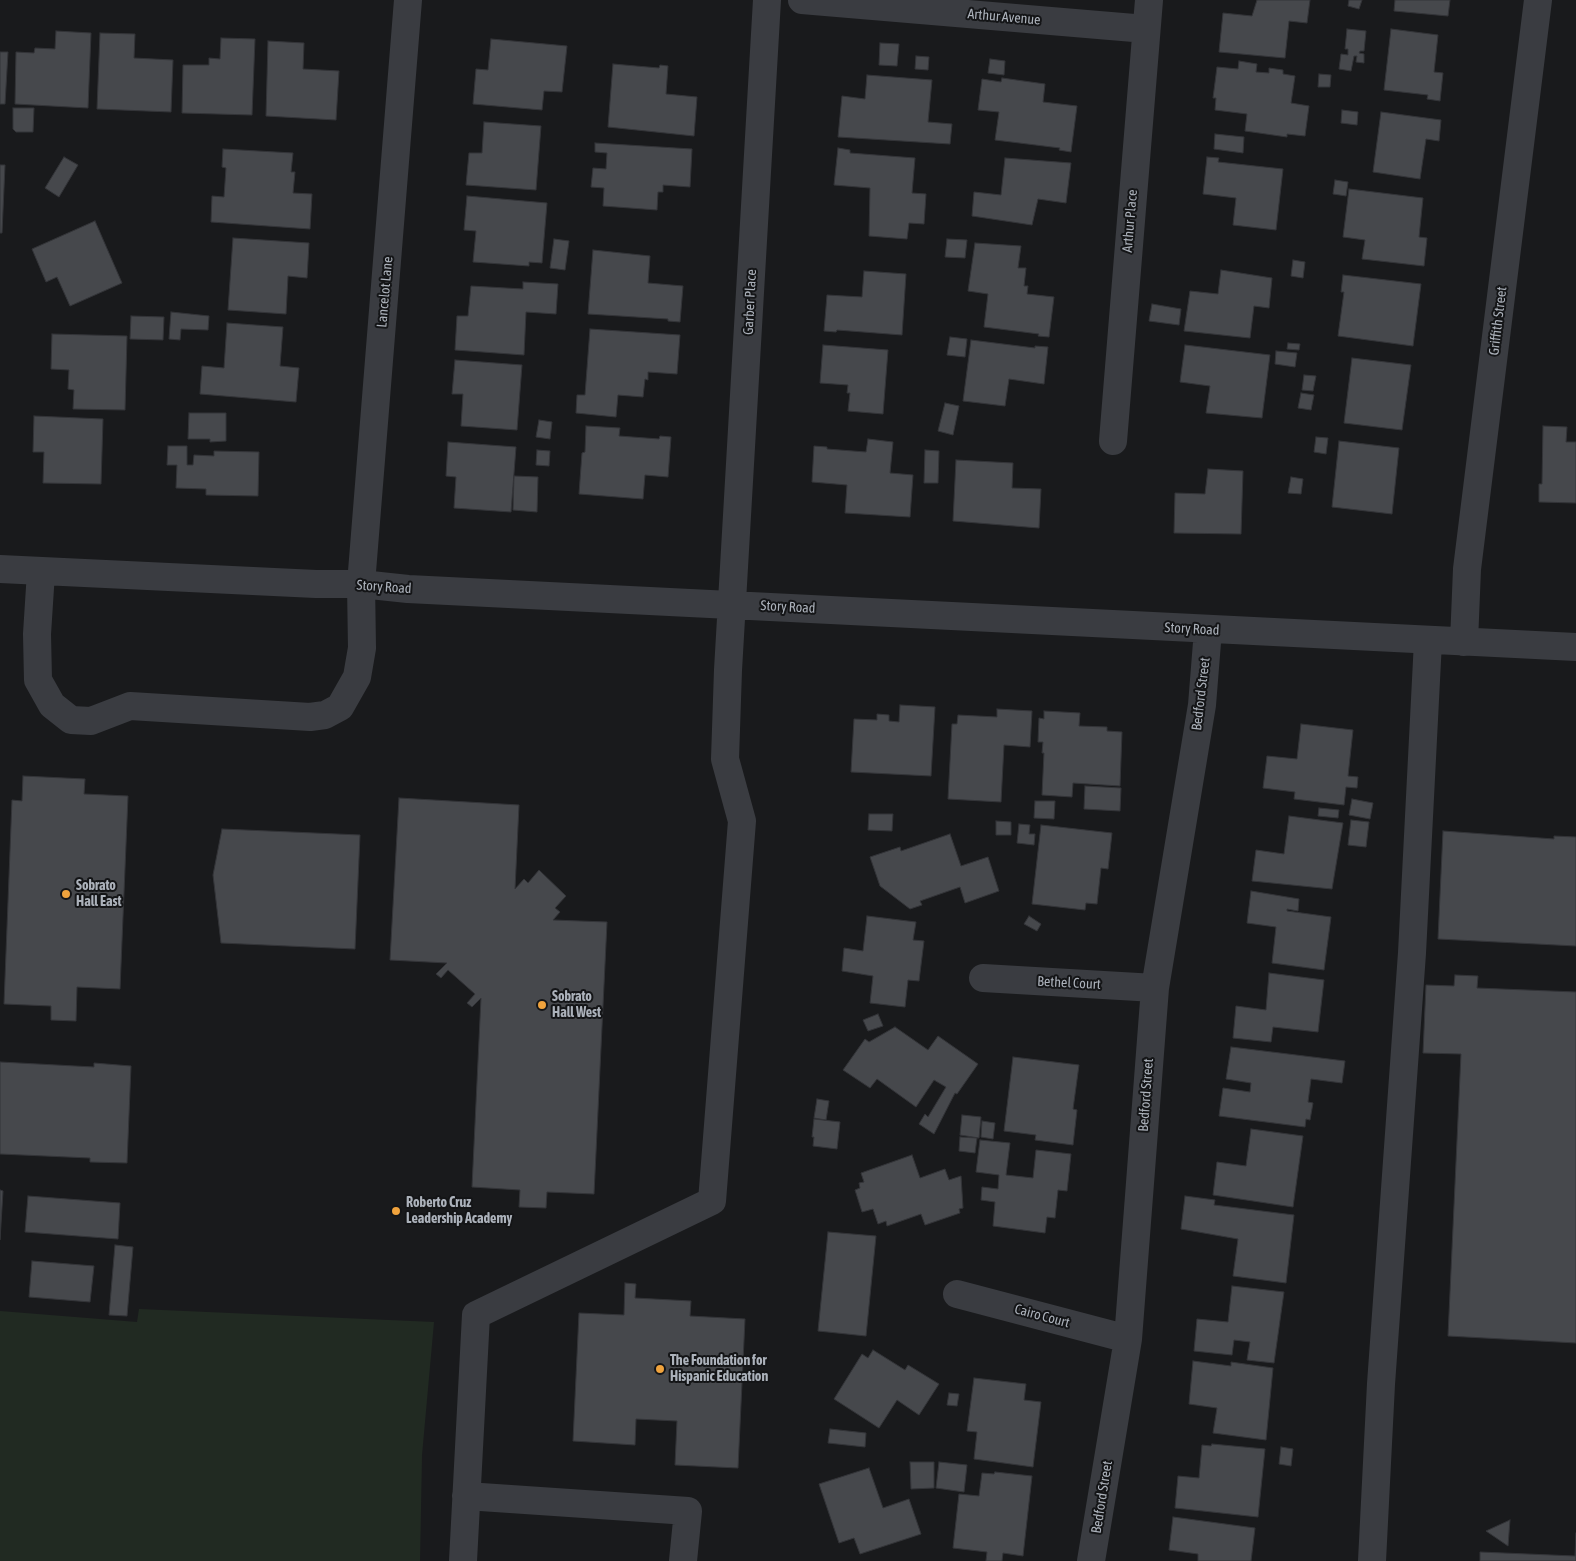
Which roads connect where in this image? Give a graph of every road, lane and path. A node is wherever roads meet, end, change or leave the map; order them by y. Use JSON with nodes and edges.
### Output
{"nodes":[{"id":1,"x":408,"y":0,"type":"edge"},
{"id":2,"x":767,"y":0,"type":"edge"},
{"id":3,"x":802,"y":0,"type":"edge"},
{"id":4,"x":1149,"y":0,"type":"edge"},
{"id":5,"x":1538,"y":0,"type":"edge"},
{"id":6,"x":1146,"y":29,"type":"junction"},
{"id":7,"x":1113,"y":441,"type":"dead end"},
{"id":8,"x":0,"y":569,"type":"edge"},
{"id":9,"x":41,"y":572,"type":"junction"},
{"id":10,"x":361,"y":584,"type":"junction"},
{"id":11,"x":733,"y":604,"type":"junction"},
{"id":12,"x":1208,"y":630,"type":"junction"},
{"id":13,"x":1428,"y":641,"type":"junction"},
{"id":14,"x":1464,"y":642,"type":"junction"},
{"id":15,"x":1576,"y":648,"type":"edge"},
{"id":16,"x":983,"y":978,"type":"dead end"},
{"id":17,"x":1155,"y":988,"type":"junction"},
{"id":18,"x":957,"y":1294,"type":"dead end"},
{"id":19,"x":1128,"y":1339,"type":"junction"},
{"id":20,"x":466,"y":1496,"type":"junction"},
{"id":21,"x":463,"y":1561,"type":"edge"},
{"id":22,"x":683,"y":1561,"type":"edge"},
{"id":23,"x":1091,"y":1561,"type":"edge"},
{"id":24,"x":1372,"y":1561,"type":"edge"}],
"edges":[{"from":1,"to":10,"type":"street","name":"Lancelot Lane"},
{"from":2,"to":11,"type":"street","name":"Garber Place"},
{"from":3,"to":6,"type":"street","name":"Arthur Avenue"},
{"from":4,"to":6,"type":"street","name":"Arthur Place"},
{"from":5,"to":14,"type":"street","name":"Griffith Street"},
{"from":6,"to":7,"type":"street","name":"Arthur Place"},
{"from":8,"to":9,"type":"street","name":"Story Road"},
{"from":9,"to":10,"type":"street","name":"Story Road"},
{"from":9,"to":10,"type":"street","name":"Lancelot Lane"},
{"from":10,"to":11,"type":"street","name":"Story Road"},
{"from":11,"to":12,"type":"street","name":"Story Road"},
{"from":11,"to":20,"type":"street","name":"Garber Place"},
{"from":12,"to":13,"type":"street","name":"Story Road"},
{"from":12,"to":17,"type":"street","name":"Bedford Street"},
{"from":13,"to":14,"type":"street","name":"Story Road"},
{"from":13,"to":24,"type":"street"},
{"from":14,"to":15,"type":"street","name":"Story Road"},
{"from":16,"to":17,"type":"street","name":"Bethel Court"},
{"from":17,"to":19,"type":"street","name":"Bedford Street"},
{"from":18,"to":19,"type":"street","name":"Cairo Court"},
{"from":19,"to":23,"type":"street","name":"Bedford Street"},
{"from":20,"to":21,"type":"street"},
{"from":20,"to":22,"type":"street"}]}
